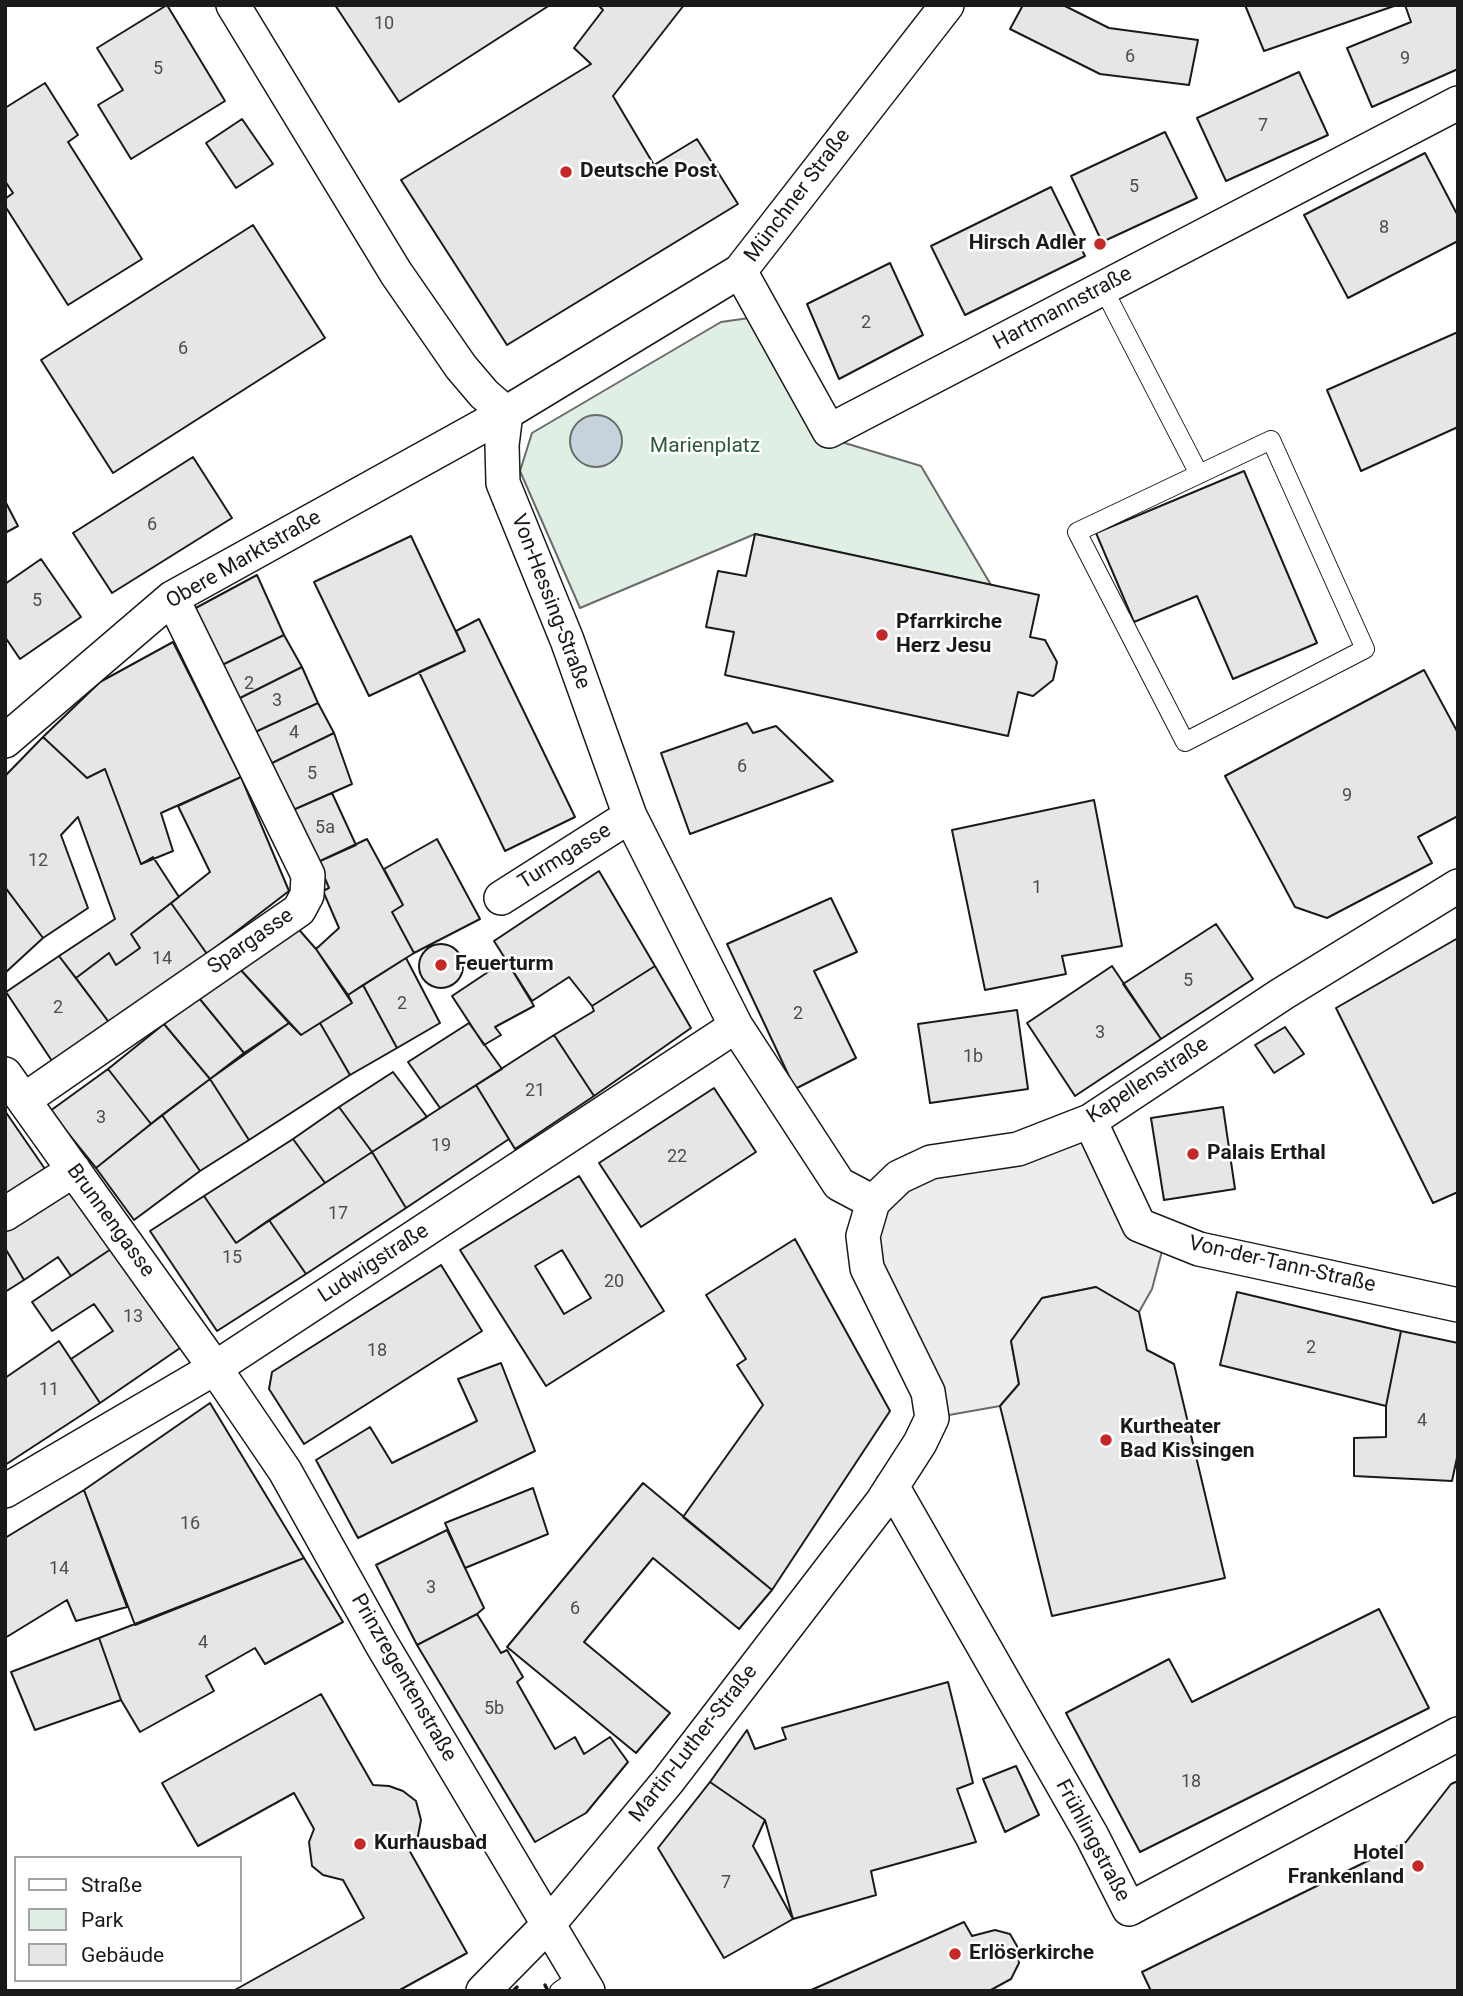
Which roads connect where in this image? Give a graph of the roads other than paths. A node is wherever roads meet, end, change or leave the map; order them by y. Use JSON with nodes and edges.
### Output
{"nodes":[{"id":1,"x":233,"y":5,"type":"edge"},
{"id":2,"x":947,"y":5,"type":"edge"},
{"id":3,"x":1458,"y":103,"type":"edge"},
{"id":4,"x":740,"y":271,"type":"junction"},
{"id":5,"x":1103,"y":288,"type":"junction"},
{"id":6,"x":506,"y":413,"type":"junction"},
{"id":7,"x":1199,"y":474,"type":"junction"},
{"id":8,"x":172,"y":598,"type":"junction"},
{"id":9,"x":5,"y":741,"type":"edge"},
{"id":10,"x":630,"y":816,"type":"junction"},
{"id":11,"x":1458,"y":886,"type":"edge"},
{"id":12,"x":500,"y":898,"type":"dead end"},
{"id":13,"x":736,"y":1026,"type":"junction"},
{"id":14,"x":15,"y":1087,"type":"edge"},
{"id":15,"x":1090,"y":1121,"type":"junction"},
{"id":16,"x":74,"y":1170,"type":"junction"},
{"id":17,"x":873,"y":1202,"type":"junction"},
{"id":18,"x":5,"y":1213,"type":"edge"},
{"id":19,"x":1458,"y":1305,"type":"edge"},
{"id":20,"x":215,"y":1368,"type":"junction"},
{"id":21,"x":892,"y":1486,"type":"junction"},
{"id":22,"x":5,"y":1491,"type":"edge"},
{"id":23,"x":1458,"y":1734,"type":"edge"},
{"id":24,"x":548,"y":1925,"type":"junction"},
{"id":25,"x":575,"y":1986,"type":"edge"},
{"id":26,"x":491,"y":1988,"type":"edge"}],
"edges":[{"from":1,"to":6,"type":"street"},
{"from":2,"to":4,"type":"street","name":"Münchner Straße"},
{"from":3,"to":5,"type":"street","name":"Hartmannstraße"},
{"from":4,"to":5,"type":"street","name":"Hartmannstraße"},
{"from":4,"to":6,"type":"street","name":"Münchner Straße"},
{"from":5,"to":7,"type":"lane"},
{"from":6,"to":8,"type":"street","name":"Obere Marktstraße"},
{"from":6,"to":10,"type":"street","name":"Von-Hessing-Straße"},
{"from":7,"to":7,"type":"lane"},
{"from":8,"to":9,"type":"street","name":"Obere Marktstraße"},
{"from":8,"to":14,"type":"street","name":"Spargasse"},
{"from":10,"to":12,"type":"street","name":"Turmgasse"},
{"from":10,"to":13,"type":"street","name":"Von-Hessing-Straße"},
{"from":11,"to":15,"type":"street","name":"Kapellenstraße"},
{"from":13,"to":17,"type":"street","name":"Von-Hessing-Straße"},
{"from":13,"to":20,"type":"street","name":"Ludwigstraße"},
{"from":14,"to":16,"type":"street","name":"Brunnengasse"},
{"from":15,"to":17,"type":"street","name":"Kapellenstraße"},
{"from":15,"to":19,"type":"street","name":"Von-der-Tann-Straße"},
{"from":16,"to":18,"type":"street"},
{"from":16,"to":20,"type":"street","name":"Brunnengasse"},
{"from":17,"to":21,"type":"street","name":"Kapellenstraße"},
{"from":20,"to":22,"type":"street","name":"Ludwigstraße"},
{"from":20,"to":24,"type":"street","name":"Prinzregentenstraße"},
{"from":21,"to":23,"type":"street","name":"Frühlingstraße"},
{"from":21,"to":24,"type":"street","name":"Martin-Luther-Straße"},
{"from":24,"to":25,"type":"street","name":"Prinzregentenstraße"},
{"from":24,"to":26,"type":"street","name":"Martin-Luther-Straße"}]}
